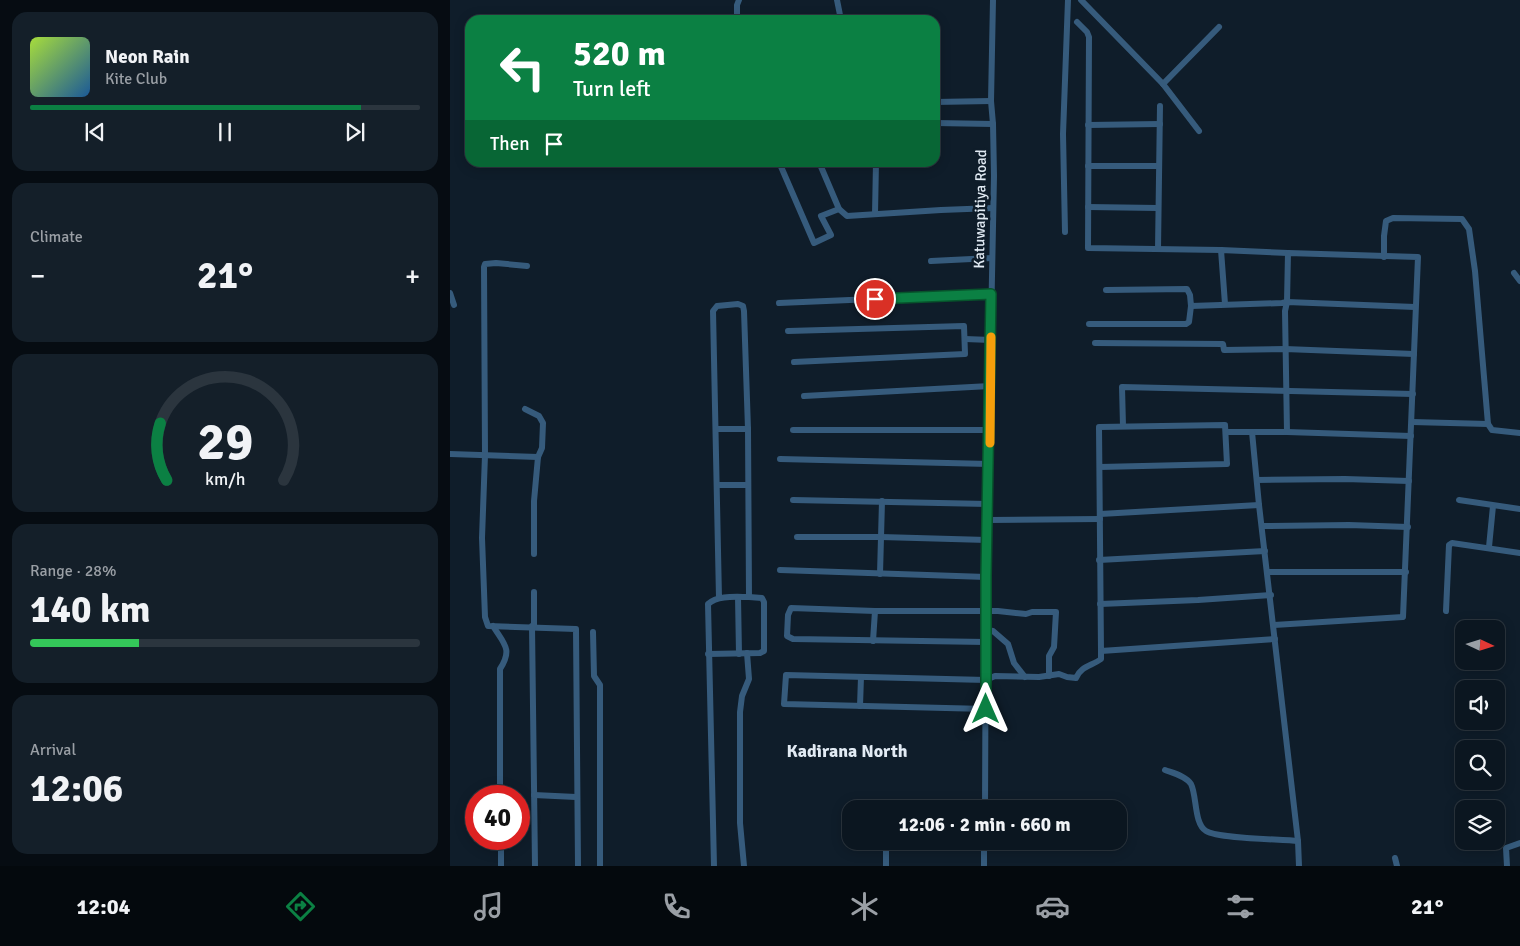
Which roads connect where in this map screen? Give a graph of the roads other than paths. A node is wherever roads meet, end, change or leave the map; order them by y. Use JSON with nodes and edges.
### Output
{"nodes":[{"id":1,"x":739,"y":0,"type":"edge"},
{"id":2,"x":837,"y":0,"type":"edge"},
{"id":3,"x":993,"y":0,"type":"edge"},
{"id":4,"x":1068,"y":0,"type":"edge"},
{"id":5,"x":1081,"y":0,"type":"edge"},
{"id":6,"x":737,"y":15,"type":"edge"},
{"id":7,"x":840,"y":15,"type":"edge"},
{"id":8,"x":1077,"y":22,"type":"dead end"},
{"id":9,"x":1219,"y":27,"type":"dead end"},
{"id":10,"x":1163,"y":84,"type":"junction"},
{"id":11,"x":991,"y":101,"type":"junction"},
{"id":12,"x":940,"y":102,"type":"edge"},
{"id":13,"x":1160,"y":106,"type":"dead end"},
{"id":14,"x":940,"y":123,"type":"edge"},
{"id":15,"x":993,"y":124,"type":"junction"},
{"id":16,"x":1088,"y":124,"type":"junction"},
{"id":17,"x":1160,"y":124,"type":"junction"},
{"id":18,"x":1199,"y":130,"type":"dead end"},
{"id":19,"x":1088,"y":166,"type":"junction"},
{"id":20,"x":1159,"y":166,"type":"junction"},
{"id":21,"x":781,"y":167,"type":"edge"},
{"id":22,"x":821,"y":167,"type":"edge"},
{"id":23,"x":876,"y":167,"type":"edge"},
{"id":24,"x":993,"y":208,"type":"junction"},
{"id":25,"x":1088,"y":208,"type":"junction"},
{"id":26,"x":1158,"y":208,"type":"junction"},
{"id":27,"x":838,"y":209,"type":"junction"},
{"id":28,"x":875,"y":214,"type":"junction"},
{"id":29,"x":1066,"y":232,"type":"dead end"},
{"id":30,"x":1158,"y":249,"type":"junction"},
{"id":31,"x":1221,"y":250,"type":"junction"},
{"id":32,"x":1288,"y":253,"type":"junction"},
{"id":33,"x":1384,"y":257,"type":"junction"},
{"id":34,"x":992,"y":258,"type":"junction"},
{"id":35,"x":931,"y":261,"type":"dead end"},
{"id":36,"x":528,"y":266,"type":"dead end"},
{"id":37,"x":1514,"y":273,"type":"dead end"},
{"id":38,"x":1520,"y":281,"type":"edge"},
{"id":39,"x":1106,"y":290,"type":"dead end"},
{"id":40,"x":450,"y":293,"type":"edge"},
{"id":41,"x":991,"y":294,"type":"junction"},
{"id":42,"x":1287,"y":302,"type":"junction"},
{"id":43,"x":779,"y":303,"type":"dead end"},
{"id":44,"x":1225,"y":304,"type":"junction"},
{"id":45,"x":454,"y":305,"type":"dead end"},
{"id":46,"x":1191,"y":306,"type":"junction"},
{"id":47,"x":1415,"y":307,"type":"junction"},
{"id":48,"x":1089,"y":324,"type":"dead end"},
{"id":49,"x":788,"y":331,"type":"dead end"},
{"id":50,"x":965,"y":339,"type":"junction"},
{"id":51,"x":991,"y":340,"type":"junction"},
{"id":52,"x":1095,"y":343,"type":"dead end"},
{"id":53,"x":1285,"y":349,"type":"junction"},
{"id":54,"x":1414,"y":354,"type":"junction"},
{"id":55,"x":794,"y":362,"type":"dead end"},
{"id":56,"x":990,"y":386,"type":"junction"},
{"id":57,"x":1286,"y":392,"type":"junction"},
{"id":58,"x":1413,"y":394,"type":"junction"},
{"id":59,"x":804,"y":396,"type":"dead end"},
{"id":60,"x":525,"y":409,"type":"dead end"},
{"id":61,"x":1412,"y":422,"type":"junction"},
{"id":62,"x":1488,"y":424,"type":"junction"},
{"id":63,"x":1124,"y":426,"type":"junction"},
{"id":64,"x":716,"y":429,"type":"junction"},
{"id":65,"x":748,"y":429,"type":"junction"},
{"id":66,"x":793,"y":430,"type":"dead end"},
{"id":67,"x":990,"y":430,"type":"junction"},
{"id":68,"x":1226,"y":432,"type":"junction"},
{"id":69,"x":1252,"y":432,"type":"junction"},
{"id":70,"x":1287,"y":432,"type":"junction"},
{"id":71,"x":1520,"y":433,"type":"edge"},
{"id":72,"x":1411,"y":436,"type":"junction"},
{"id":73,"x":450,"y":454,"type":"edge"},
{"id":74,"x":485,"y":455,"type":"junction"},
{"id":75,"x":538,"y":457,"type":"junction"},
{"id":76,"x":780,"y":460,"type":"dead end"},
{"id":77,"x":989,"y":464,"type":"junction"},
{"id":78,"x":1100,"y":467,"type":"junction"},
{"id":79,"x":1257,"y":480,"type":"junction"},
{"id":80,"x":1409,"y":481,"type":"junction"},
{"id":81,"x":717,"y":485,"type":"junction"},
{"id":82,"x":748,"y":485,"type":"junction"},
{"id":83,"x":794,"y":500,"type":"dead end"},
{"id":84,"x":1459,"y":500,"type":"dead end"},
{"id":85,"x":882,"y":501,"type":"junction"},
{"id":86,"x":988,"y":504,"type":"junction"},
{"id":87,"x":1259,"y":505,"type":"junction"},
{"id":88,"x":1493,"y":506,"type":"junction"},
{"id":89,"x":1520,"y":509,"type":"edge"},
{"id":90,"x":1100,"y":517,"type":"junction"},
{"id":91,"x":988,"y":520,"type":"junction"},
{"id":92,"x":1262,"y":526,"type":"junction"},
{"id":93,"x":1408,"y":527,"type":"junction"},
{"id":94,"x":797,"y":537,"type":"dead end"},
{"id":95,"x":881,"y":537,"type":"junction"},
{"id":96,"x":988,"y":540,"type":"junction"},
{"id":97,"x":1489,"y":547,"type":"junction"},
{"id":98,"x":1265,"y":551,"type":"junction"},
{"id":99,"x":1520,"y":553,"type":"edge"},
{"id":100,"x":534,"y":554,"type":"dead end"},
{"id":101,"x":1100,"y":560,"type":"junction"},
{"id":102,"x":780,"y":570,"type":"dead end"},
{"id":103,"x":1268,"y":572,"type":"junction"},
{"id":104,"x":1406,"y":572,"type":"junction"},
{"id":105,"x":880,"y":574,"type":"junction"},
{"id":106,"x":986,"y":577,"type":"junction"},
{"id":107,"x":534,"y":592,"type":"dead end"},
{"id":108,"x":1271,"y":596,"type":"junction"},
{"id":109,"x":738,"y":597,"type":"junction"},
{"id":110,"x":749,"y":597,"type":"junction"},
{"id":111,"x":719,"y":598,"type":"junction"},
{"id":112,"x":1100,"y":604,"type":"junction"},
{"id":113,"x":875,"y":611,"type":"junction"},
{"id":114,"x":987,"y":611,"type":"junction"},
{"id":115,"x":1446,"y":611,"type":"dead end"},
{"id":116,"x":1274,"y":624,"type":"junction"},
{"id":117,"x":493,"y":626,"type":"junction"},
{"id":118,"x":533,"y":626,"type":"junction"},
{"id":119,"x":986,"y":630,"type":"junction"},
{"id":120,"x":593,"y":632,"type":"dead end"},
{"id":121,"x":1275,"y":639,"type":"junction"},
{"id":122,"x":873,"y":641,"type":"junction"},
{"id":123,"x":986,"y":642,"type":"junction"},
{"id":124,"x":1101,"y":651,"type":"junction"},
{"id":125,"x":708,"y":654,"type":"junction"},
{"id":126,"x":739,"y":654,"type":"junction"},
{"id":127,"x":747,"y":654,"type":"junction"},
{"id":128,"x":1049,"y":676,"type":"junction"},
{"id":129,"x":861,"y":677,"type":"junction"},
{"id":130,"x":1025,"y":677,"type":"junction"},
{"id":131,"x":986,"y":680,"type":"junction"},
{"id":132,"x":860,"y":706,"type":"junction"},
{"id":133,"x":986,"y":709,"type":"junction"},
{"id":134,"x":1165,"y":770,"type":"dead end"},
{"id":135,"x":500,"y":785,"type":"edge"},
{"id":136,"x":534,"y":795,"type":"junction"},
{"id":137,"x":576,"y":797,"type":"junction"},
{"id":138,"x":985,"y":800,"type":"edge"},
{"id":139,"x":1298,"y":841,"type":"junction"},
{"id":140,"x":1520,"y":843,"type":"edge"},
{"id":141,"x":500,"y":850,"type":"edge"},
{"id":142,"x":886,"y":850,"type":"edge"},
{"id":143,"x":984,"y":850,"type":"edge"},
{"id":144,"x":1395,"y":858,"type":"dead end"},
{"id":145,"x":501,"y":866,"type":"edge"},
{"id":146,"x":535,"y":866,"type":"edge"},
{"id":147,"x":578,"y":866,"type":"edge"},
{"id":148,"x":600,"y":866,"type":"edge"},
{"id":149,"x":714,"y":866,"type":"edge"},
{"id":150,"x":744,"y":866,"type":"edge"},
{"id":151,"x":886,"y":866,"type":"edge"},
{"id":152,"x":984,"y":866,"type":"edge"},
{"id":153,"x":1299,"y":866,"type":"edge"},
{"id":154,"x":1397,"y":866,"type":"edge"},
{"id":155,"x":1507,"y":866,"type":"edge"}],
"edges":[{"from":1,"to":6,"type":"street"},
{"from":2,"to":7,"type":"street"},
{"from":3,"to":11,"type":"street","name":"Katuwapitiya Road"},
{"from":4,"to":29,"type":"street"},
{"from":5,"to":10,"type":"street"},
{"from":8,"to":16,"type":"street"},
{"from":9,"to":10,"type":"street"},
{"from":10,"to":18,"type":"street"},
{"from":11,"to":12,"type":"street"},
{"from":11,"to":15,"type":"street","name":"Katuwapitiya Road"},
{"from":13,"to":17,"type":"street"},
{"from":14,"to":15,"type":"street"},
{"from":15,"to":24,"type":"street","name":"Katuwapitiya Road"},
{"from":16,"to":17,"type":"street"},
{"from":16,"to":19,"type":"street"},
{"from":17,"to":20,"type":"street"},
{"from":19,"to":20,"type":"street"},
{"from":19,"to":25,"type":"street"},
{"from":20,"to":26,"type":"street"},
{"from":21,"to":27,"type":"street"},
{"from":22,"to":27,"type":"street"},
{"from":23,"to":28,"type":"street"},
{"from":24,"to":28,"type":"street"},
{"from":24,"to":34,"type":"street","name":"Katuwapitiya Road"},
{"from":25,"to":26,"type":"street"},
{"from":25,"to":30,"type":"street"},
{"from":26,"to":30,"type":"street"},
{"from":27,"to":28,"type":"street"},
{"from":30,"to":31,"type":"street"},
{"from":31,"to":32,"type":"street"},
{"from":31,"to":44,"type":"street"},
{"from":32,"to":33,"type":"street"},
{"from":32,"to":42,"type":"street"},
{"from":33,"to":47,"type":"street"},
{"from":33,"to":62,"type":"street"},
{"from":34,"to":35,"type":"street"},
{"from":34,"to":41,"type":"street","name":"Katuwapitiya Road"},
{"from":36,"to":74,"type":"street"},
{"from":37,"to":38,"type":"street"},
{"from":39,"to":46,"type":"street"},
{"from":40,"to":45,"type":"street"},
{"from":41,"to":43,"type":"street"},
{"from":41,"to":51,"type":"street","name":"Katuwapitiya Road"},
{"from":42,"to":44,"type":"street"},
{"from":42,"to":47,"type":"street"},
{"from":42,"to":53,"type":"street"},
{"from":44,"to":46,"type":"street"},
{"from":46,"to":48,"type":"street"},
{"from":47,"to":54,"type":"street"},
{"from":49,"to":50,"type":"street"},
{"from":50,"to":51,"type":"street"},
{"from":50,"to":55,"type":"street"},
{"from":51,"to":56,"type":"street","name":"Katuwapitiya Road"},
{"from":52,"to":53,"type":"street"},
{"from":53,"to":54,"type":"street"},
{"from":53,"to":57,"type":"street"},
{"from":54,"to":58,"type":"street"},
{"from":56,"to":59,"type":"street"},
{"from":56,"to":67,"type":"street","name":"Katuwapitiya Road"},
{"from":57,"to":58,"type":"street"},
{"from":57,"to":63,"type":"street"},
{"from":57,"to":70,"type":"street"},
{"from":58,"to":61,"type":"street"},
{"from":60,"to":75,"type":"street"},
{"from":61,"to":62,"type":"street"},
{"from":61,"to":72,"type":"street"},
{"from":62,"to":71,"type":"street"},
{"from":63,"to":68,"type":"street"},
{"from":63,"to":78,"type":"street"},
{"from":64,"to":65,"type":"street"},
{"from":64,"to":65,"type":"street"},
{"from":64,"to":81,"type":"street"},
{"from":65,"to":82,"type":"street"},
{"from":66,"to":67,"type":"street"},
{"from":67,"to":77,"type":"street","name":"Katuwapitiya Road"},
{"from":68,"to":69,"type":"street"},
{"from":68,"to":78,"type":"street"},
{"from":69,"to":70,"type":"street"},
{"from":69,"to":79,"type":"street"},
{"from":70,"to":72,"type":"street"},
{"from":72,"to":80,"type":"street"},
{"from":73,"to":74,"type":"street"},
{"from":74,"to":75,"type":"street"},
{"from":74,"to":117,"type":"street"},
{"from":75,"to":100,"type":"street"},
{"from":76,"to":77,"type":"street"},
{"from":77,"to":86,"type":"street","name":"Katuwapitiya Road"},
{"from":78,"to":90,"type":"street"},
{"from":79,"to":80,"type":"street"},
{"from":79,"to":87,"type":"street"},
{"from":80,"to":93,"type":"street"},
{"from":81,"to":82,"type":"street"},
{"from":81,"to":111,"type":"street"},
{"from":82,"to":110,"type":"street"},
{"from":83,"to":85,"type":"street"},
{"from":84,"to":88,"type":"street"},
{"from":85,"to":86,"type":"street"},
{"from":85,"to":95,"type":"street"},
{"from":86,"to":91,"type":"street","name":"Katuwapitiya Road"},
{"from":87,"to":90,"type":"street"},
{"from":87,"to":92,"type":"street"},
{"from":88,"to":89,"type":"street"},
{"from":88,"to":97,"type":"street"},
{"from":90,"to":91,"type":"street"},
{"from":90,"to":101,"type":"street"},
{"from":91,"to":96,"type":"street","name":"Katuwapitiya Road"},
{"from":92,"to":93,"type":"street"},
{"from":92,"to":98,"type":"street"},
{"from":93,"to":104,"type":"street"},
{"from":94,"to":95,"type":"street"},
{"from":95,"to":96,"type":"street"},
{"from":95,"to":105,"type":"street"},
{"from":96,"to":106,"type":"street","name":"Katuwapitiya Road"},
{"from":97,"to":99,"type":"street"},
{"from":97,"to":115,"type":"street"},
{"from":98,"to":101,"type":"street"},
{"from":98,"to":103,"type":"street"},
{"from":101,"to":112,"type":"street"},
{"from":102,"to":105,"type":"street"},
{"from":103,"to":104,"type":"street"},
{"from":103,"to":108,"type":"street"},
{"from":104,"to":116,"type":"street"},
{"from":105,"to":106,"type":"street"},
{"from":106,"to":114,"type":"street","name":"Katuwapitiya Road"},
{"from":107,"to":118,"type":"street"},
{"from":108,"to":112,"type":"street"},
{"from":108,"to":116,"type":"street"},
{"from":109,"to":110,"type":"street"},
{"from":109,"to":111,"type":"street"},
{"from":109,"to":126,"type":"street"},
{"from":110,"to":127,"type":"street"},
{"from":111,"to":125,"type":"street"},
{"from":112,"to":124,"type":"street"},
{"from":113,"to":114,"type":"street"},
{"from":113,"to":122,"type":"street"},
{"from":113,"to":122,"type":"street"},
{"from":114,"to":119,"type":"street","name":"Katuwapitiya Road"},
{"from":114,"to":128,"type":"street"},
{"from":116,"to":121,"type":"street"},
{"from":117,"to":118,"type":"street"},
{"from":117,"to":135,"type":"street"},
{"from":118,"to":136,"type":"street"},
{"from":118,"to":137,"type":"street"},
{"from":119,"to":123,"type":"street","name":"Katuwapitiya Road"},
{"from":119,"to":130,"type":"street"},
{"from":120,"to":148,"type":"street"},
{"from":121,"to":124,"type":"street"},
{"from":121,"to":139,"type":"street"},
{"from":122,"to":123,"type":"street"},
{"from":123,"to":131,"type":"street","name":"Katuwapitiya Road"},
{"from":124,"to":128,"type":"street"},
{"from":125,"to":126,"type":"street"},
{"from":125,"to":149,"type":"street"},
{"from":126,"to":127,"type":"street"},
{"from":127,"to":150,"type":"street"},
{"from":128,"to":130,"type":"street"},
{"from":129,"to":131,"type":"street"},
{"from":129,"to":132,"type":"street"},
{"from":129,"to":132,"type":"street"},
{"from":130,"to":131,"type":"street"},
{"from":131,"to":133,"type":"street","name":"Katuwapitiya Road"},
{"from":132,"to":133,"type":"street"},
{"from":133,"to":138,"type":"street","name":"Katuwapitiya Road"},
{"from":134,"to":139,"type":"street"},
{"from":136,"to":137,"type":"street"},
{"from":136,"to":146,"type":"street"},
{"from":137,"to":147,"type":"street"},
{"from":139,"to":153,"type":"street"},
{"from":140,"to":155,"type":"street"},
{"from":141,"to":145,"type":"street"},
{"from":142,"to":151,"type":"street"},
{"from":143,"to":152,"type":"street"},
{"from":144,"to":154,"type":"street"}]}
